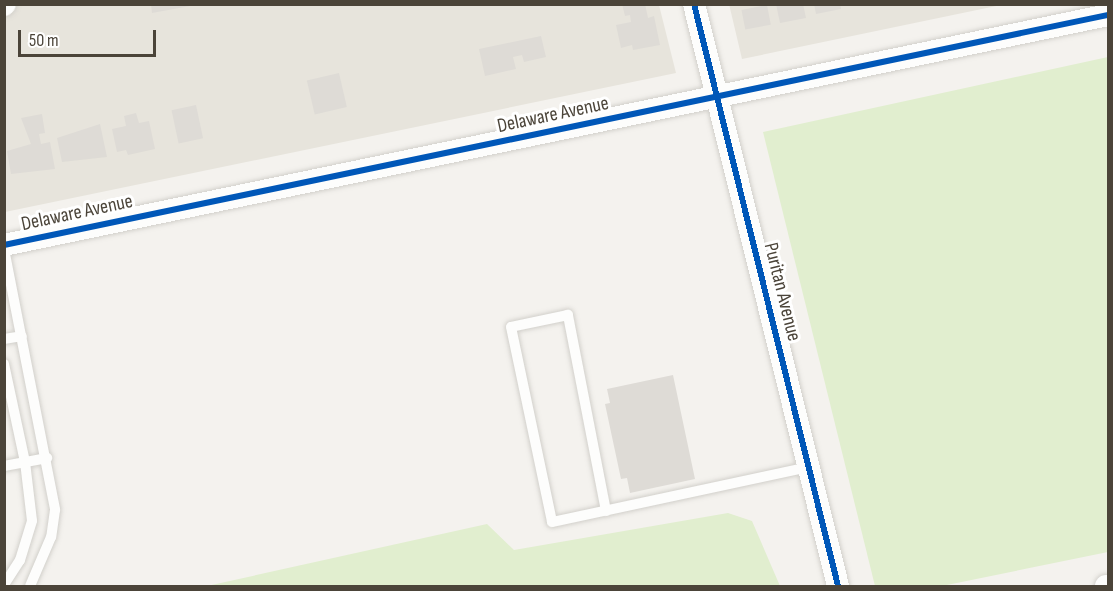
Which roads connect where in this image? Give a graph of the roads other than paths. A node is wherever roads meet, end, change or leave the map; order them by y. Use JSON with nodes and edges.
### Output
{"nodes":[{"id":1,"x":694,"y":4,"type":"edge"},
{"id":2,"x":1108,"y":15,"type":"edge"},
{"id":3,"x":716,"y":98,"type":"junction"},
{"id":4,"x":4,"y":247,"type":"edge"},
{"id":5,"x":22,"y":336,"type":"junction"},
{"id":6,"x":4,"y":339,"type":"edge"},
{"id":7,"x":4,"y":364,"type":"edge"},
{"id":8,"x":47,"y":458,"type":"junction"},
{"id":9,"x":25,"y":462,"type":"junction"},
{"id":10,"x":4,"y":466,"type":"edge"},
{"id":11,"x":809,"y":467,"type":"junction"},
{"id":12,"x":606,"y":511,"type":"junction"},
{"id":13,"x":4,"y":585,"type":"edge"},
{"id":14,"x":30,"y":586,"type":"edge"},
{"id":15,"x":838,"y":586,"type":"edge"}],
"edges":[{"from":1,"to":3,"type":"street","name":"Puritan Avenue"},
{"from":2,"to":3,"type":"street","name":"Delaware Avenue"},
{"from":3,"to":4,"type":"street","name":"Delaware Avenue"},
{"from":3,"to":11,"type":"street","name":"Puritan Avenue"},
{"from":4,"to":5,"type":"lane"},
{"from":5,"to":6,"type":"lane"},
{"from":5,"to":8,"type":"lane"},
{"from":7,"to":9,"type":"lane"},
{"from":8,"to":9,"type":"lane"},
{"from":8,"to":14,"type":"lane"},
{"from":9,"to":10,"type":"lane"},
{"from":9,"to":13,"type":"lane"},
{"from":11,"to":12,"type":"lane"},
{"from":11,"to":15,"type":"street","name":"Puritan Avenue"},
{"from":12,"to":12,"type":"lane"}]}
